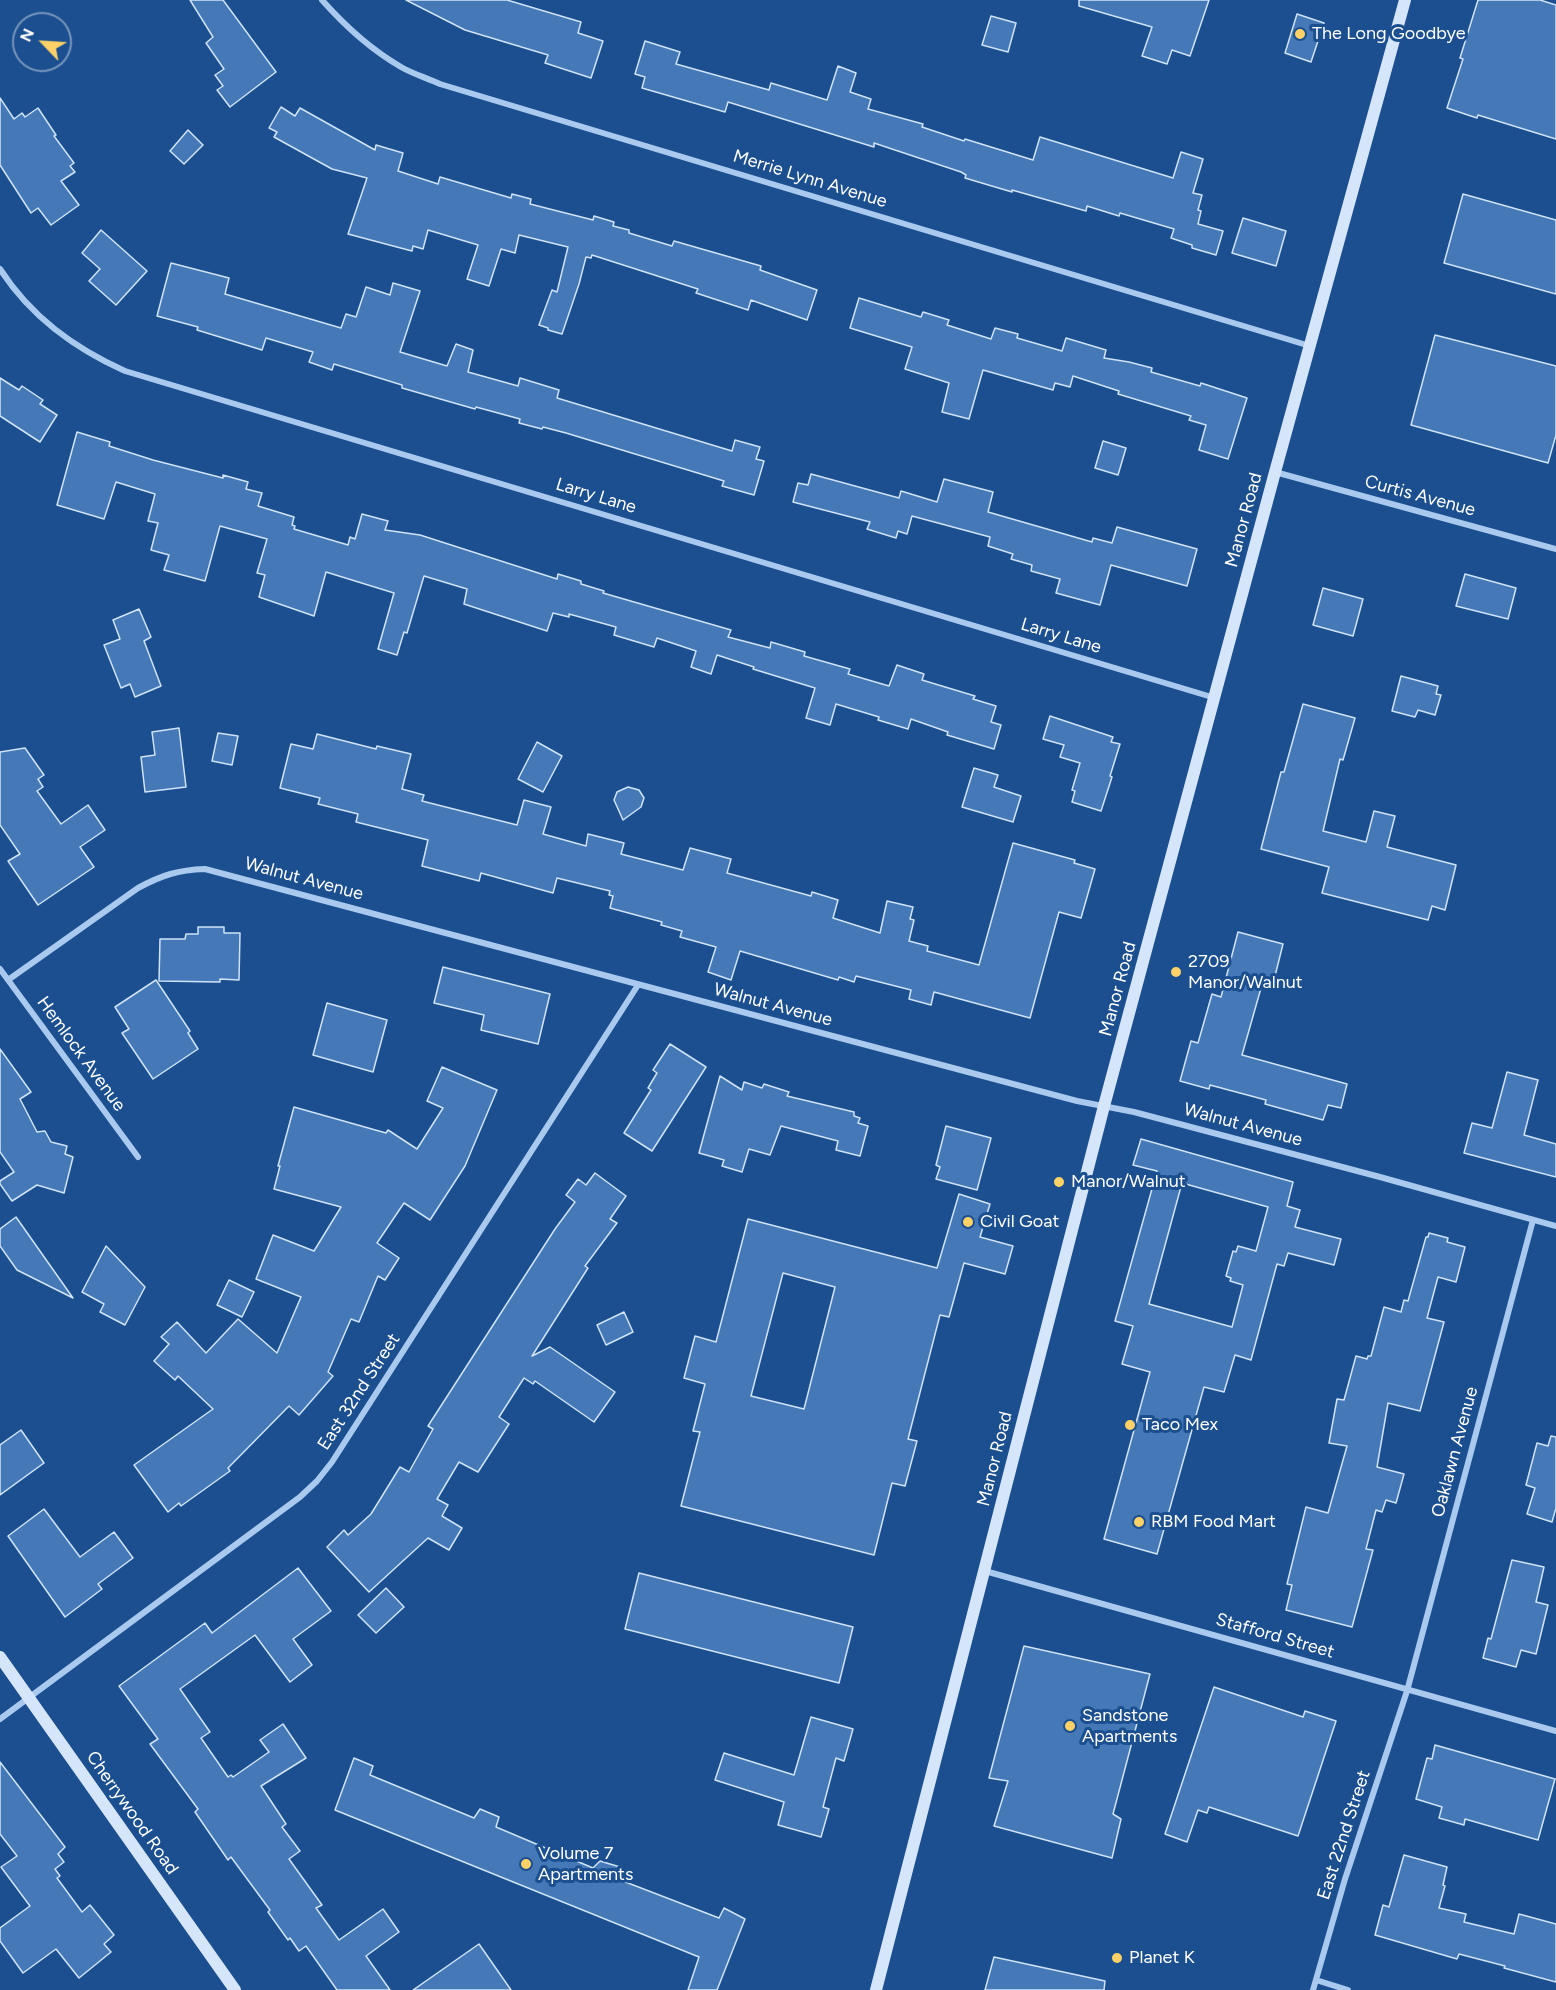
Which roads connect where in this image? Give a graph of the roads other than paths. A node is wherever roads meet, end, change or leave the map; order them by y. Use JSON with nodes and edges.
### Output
{"nodes":[{"id":1,"x":322,"y":0,"type":"edge"},
{"id":2,"x":1405,"y":0,"type":"edge"},
{"id":3,"x":0,"y":269,"type":"edge"},
{"id":4,"x":1311,"y":346,"type":"junction"},
{"id":5,"x":1275,"y":472,"type":"junction"},
{"id":6,"x":1556,"y":549,"type":"edge"},
{"id":7,"x":1215,"y":698,"type":"junction"},
{"id":8,"x":0,"y":969,"type":"edge"},
{"id":9,"x":8,"y":980,"type":"junction"},
{"id":10,"x":638,"y":985,"type":"junction"},
{"id":11,"x":1104,"y":1106,"type":"junction"},
{"id":12,"x":138,"y":1157,"type":"dead end"},
{"id":13,"x":1533,"y":1220,"type":"junction"},
{"id":14,"x":1556,"y":1226,"type":"edge"},
{"id":15,"x":985,"y":1571,"type":"junction"},
{"id":16,"x":0,"y":1657,"type":"edge"},
{"id":17,"x":1407,"y":1690,"type":"junction"},
{"id":18,"x":29,"y":1697,"type":"junction"},
{"id":19,"x":0,"y":1719,"type":"edge"},
{"id":20,"x":1556,"y":1731,"type":"edge"},
{"id":21,"x":1316,"y":1980,"type":"junction"},
{"id":22,"x":235,"y":1990,"type":"edge"},
{"id":23,"x":876,"y":1990,"type":"edge"},
{"id":24,"x":1313,"y":1990,"type":"edge"},
{"id":25,"x":1348,"y":1990,"type":"edge"}],
"edges":[{"from":1,"to":4,"type":"street","name":"Merrie Lynn Avenue"},
{"from":2,"to":4,"type":"main road","name":"Manor Road"},
{"from":3,"to":7,"type":"street","name":"Larry Lane"},
{"from":4,"to":5,"type":"main road","name":"Manor Road"},
{"from":5,"to":6,"type":"street","name":"Curtis Avenue"},
{"from":5,"to":7,"type":"main road","name":"Manor Road"},
{"from":7,"to":11,"type":"main road","name":"Manor Road"},
{"from":8,"to":9,"type":"street","name":"Hemlock Avenue"},
{"from":9,"to":10,"type":"street","name":"Walnut Avenue"},
{"from":9,"to":12,"type":"street","name":"Hemlock Avenue"},
{"from":10,"to":11,"type":"street","name":"Walnut Avenue"},
{"from":10,"to":18,"type":"street","name":"East 32nd Street"},
{"from":11,"to":13,"type":"street","name":"Walnut Avenue"},
{"from":11,"to":15,"type":"main road","name":"Manor Road"},
{"from":13,"to":14,"type":"street","name":"Walnut Avenue"},
{"from":13,"to":17,"type":"street","name":"Oaklawn Avenue"},
{"from":15,"to":17,"type":"street","name":"Stafford Street"},
{"from":15,"to":23,"type":"main road","name":"Manor Road"},
{"from":16,"to":18,"type":"main road","name":"Cherrywood Road"},
{"from":17,"to":20,"type":"street","name":"Stafford Street"},
{"from":17,"to":21,"type":"street","name":"East 22nd Street"},
{"from":18,"to":19,"type":"street","name":"East 32nd Street"},
{"from":18,"to":22,"type":"main road","name":"Cherrywood Road"},
{"from":21,"to":24,"type":"street","name":"East 22nd Street"},
{"from":21,"to":25,"type":"street"}]}
